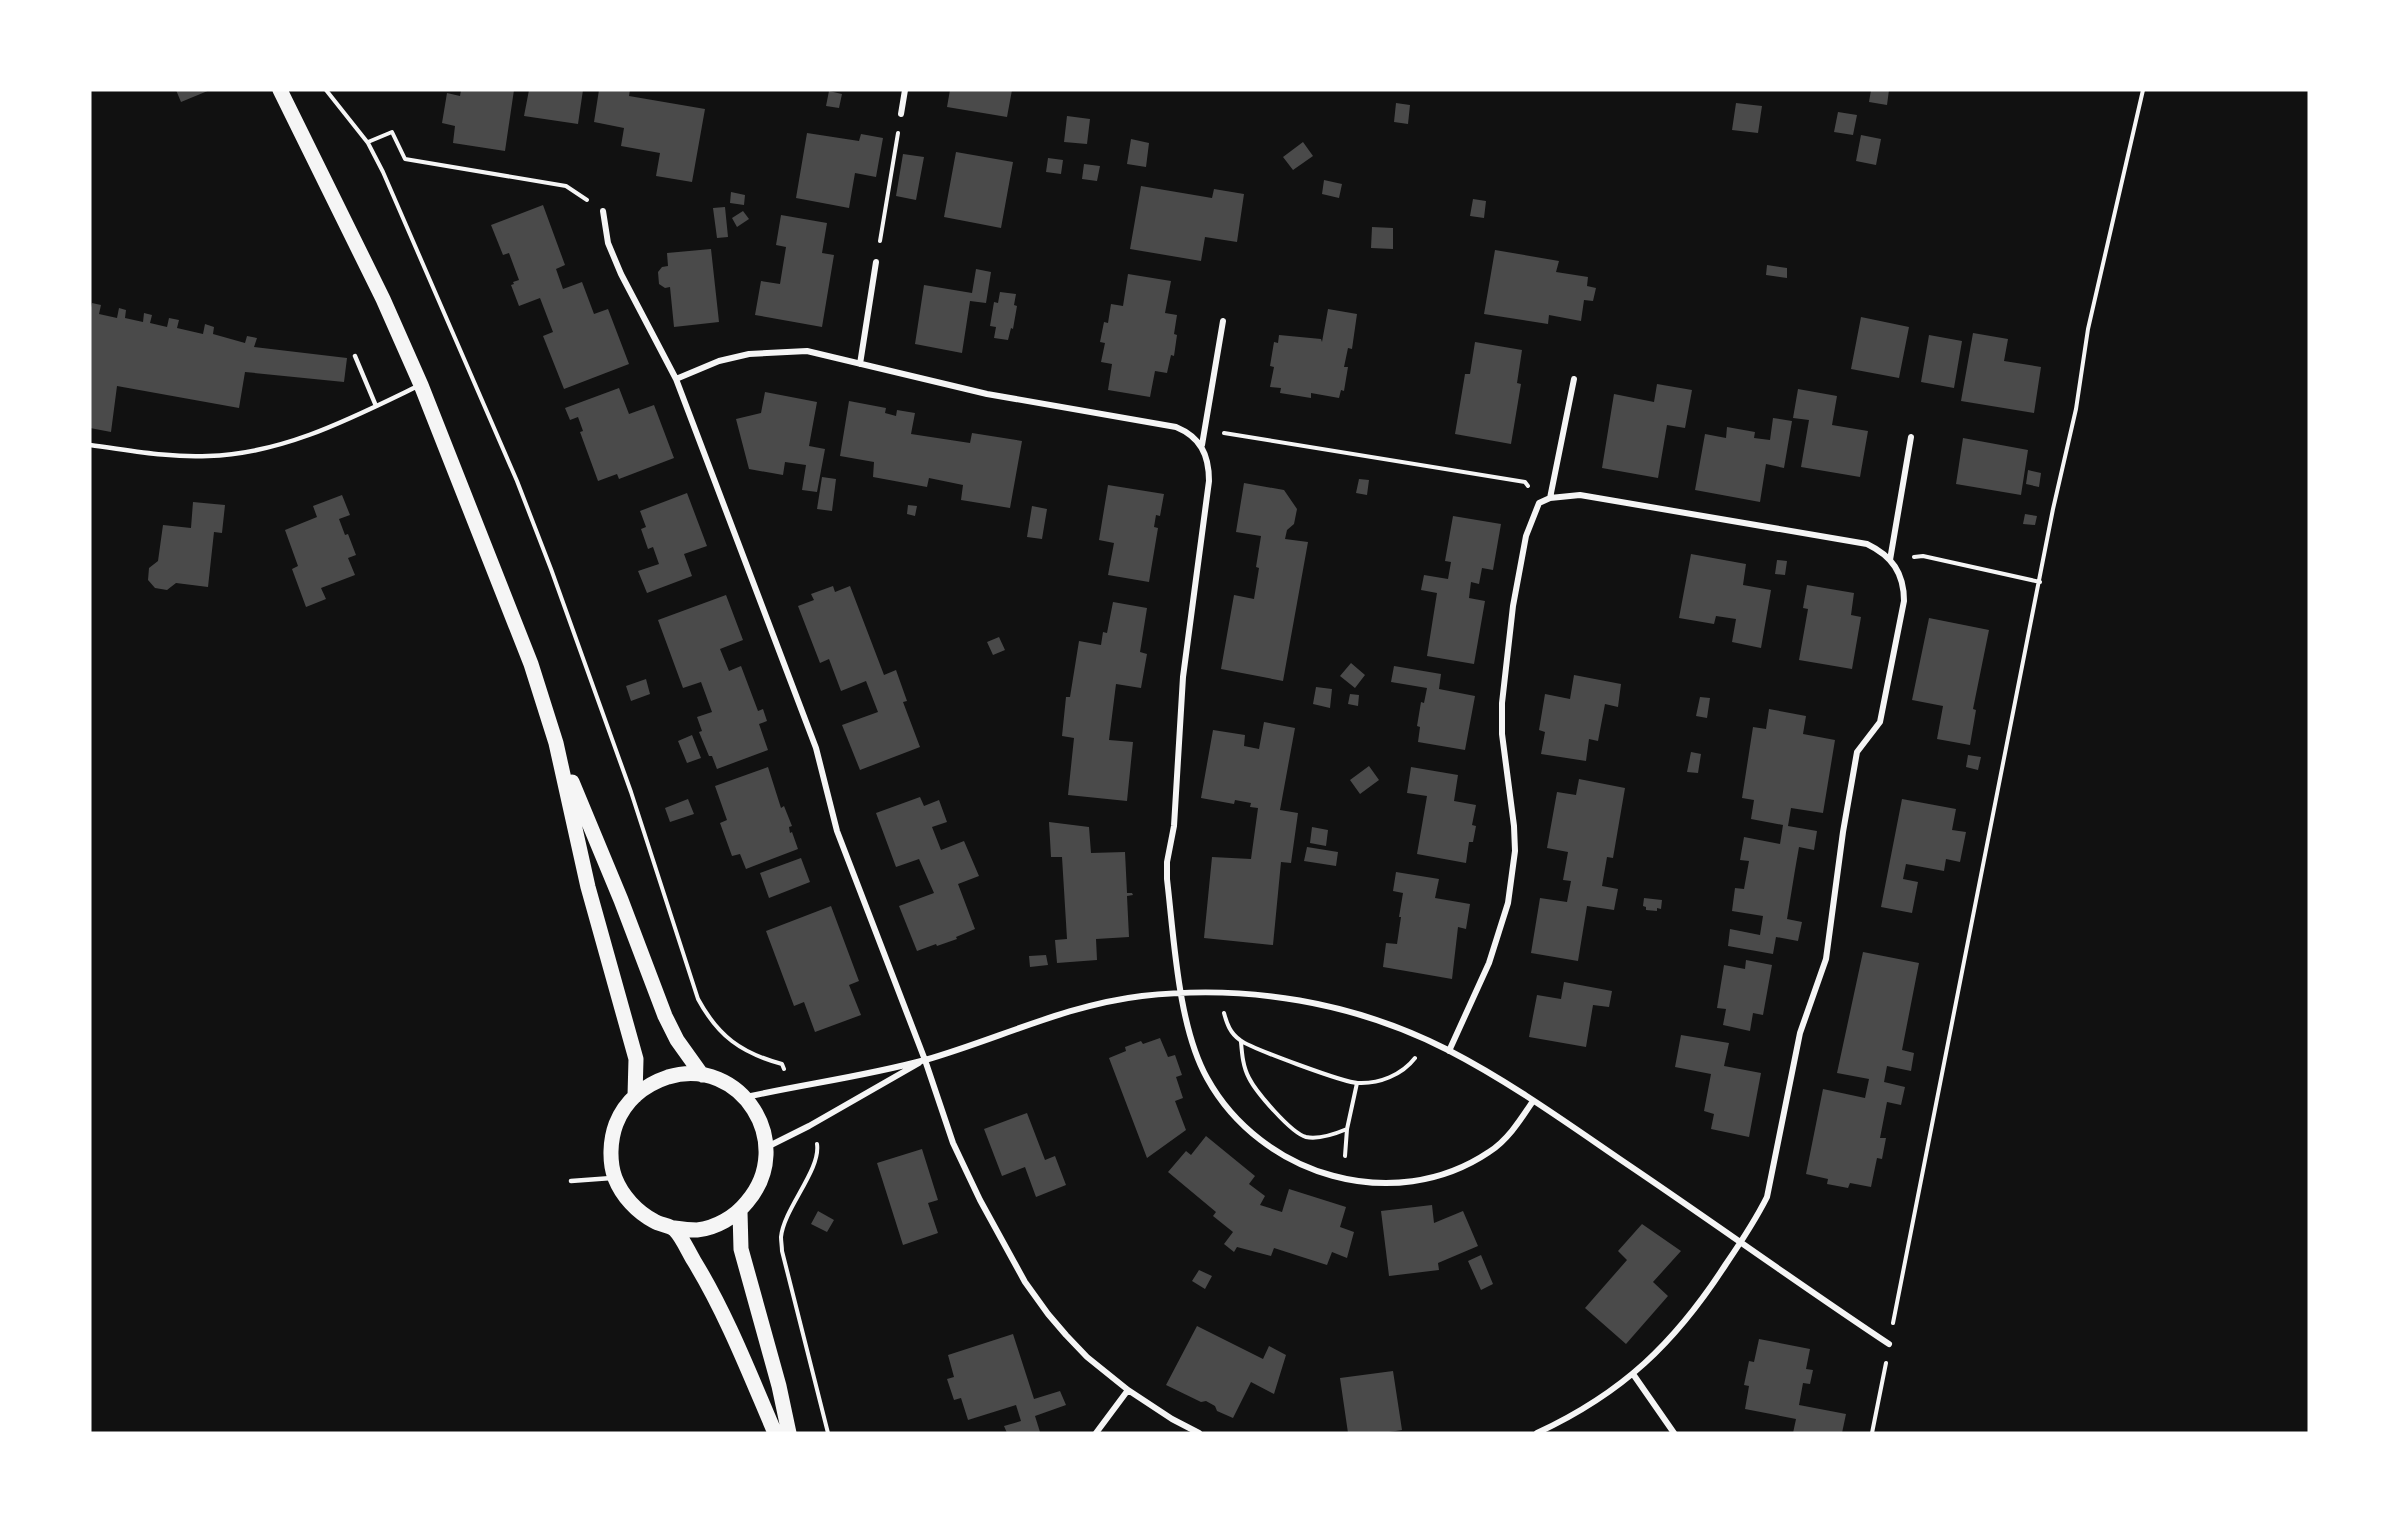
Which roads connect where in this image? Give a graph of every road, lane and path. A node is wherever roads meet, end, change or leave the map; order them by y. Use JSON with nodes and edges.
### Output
{"nodes":[{"id":1,"x":280,"y":90,"type":"edge"},
{"id":2,"x":326,"y":90,"type":"edge"},
{"id":3,"x":905,"y":90,"type":"edge"},
{"id":4,"x":2143,"y":90,"type":"edge"},
{"id":5,"x":901,"y":114,"type":"joint"},
{"id":6,"x":368,"y":142,"type":"junction"},
{"id":7,"x":603,"y":211,"type":"joint"},
{"id":8,"x":876,"y":262,"type":"joint"},
{"id":9,"x":1223,"y":321,"type":"dead end"},
{"id":10,"x":355,"y":356,"type":"dead end"},
{"id":11,"x":860,"y":364,"type":"junction"},
{"id":12,"x":676,"y":379,"type":"junction"},
{"id":13,"x":1574,"y":379,"type":"dead end"},
{"id":14,"x":421,"y":385,"type":"junction"},
{"id":15,"x":376,"y":406,"type":"junction"},
{"id":16,"x":1205,"y":430,"type":"junction"},
{"id":17,"x":1911,"y":438,"type":"dead end"},
{"id":18,"x":90,"y":445,"type":"edge"},
{"id":19,"x":1202,"y":445,"type":"junction"},
{"id":20,"x":1550,"y":498,"type":"junction"},
{"id":21,"x":1539,"y":503,"type":"junction"},
{"id":22,"x":1890,"y":560,"type":"junction"},
{"id":23,"x":2040,"y":582,"type":"junction"},
{"id":24,"x":556,"y":743,"type":"junction"},
{"id":25,"x":1182,"y":993,"type":"junction"},
{"id":26,"x":1224,"y":1013,"type":"dead end"},
{"id":27,"x":1241,"y":1042,"type":"junction"},
{"id":28,"x":1449,"y":1051,"type":"junction"},
{"id":29,"x":1415,"y":1058,"type":"dead end"},
{"id":30,"x":925,"y":1060,"type":"junction"},
{"id":31,"x":702,"y":1074,"type":"junction"},
{"id":32,"x":1357,"y":1083,"type":"junction"},
{"id":33,"x":792,"y":1087,"type":"junction"},
{"id":34,"x":634,"y":1096,"type":"junction"},
{"id":35,"x":745,"y":1097,"type":"junction"},
{"id":36,"x":1533,"y":1101,"type":"junction"},
{"id":37,"x":810,"y":1126,"type":"junction"},
{"id":38,"x":767,"y":1147,"type":"junction"},
{"id":39,"x":615,"y":1178,"type":"junction"},
{"id":40,"x":571,"y":1182,"type":"dead end"},
{"id":41,"x":740,"y":1212,"type":"junction"},
{"id":42,"x":674,"y":1228,"type":"junction"},
{"id":43,"x":1741,"y":1241,"type":"junction"},
{"id":44,"x":1889,"y":1344,"type":"junction"},
{"id":45,"x":1633,"y":1374,"type":"junction"},
{"id":46,"x":1128,"y":1390,"type":"junction"},
{"id":47,"x":775,"y":1433,"type":"edge"},
{"id":48,"x":789,"y":1433,"type":"edge"},
{"id":49,"x":828,"y":1433,"type":"edge"},
{"id":50,"x":1096,"y":1433,"type":"edge"},
{"id":51,"x":1199,"y":1433,"type":"edge"},
{"id":52,"x":1537,"y":1433,"type":"edge"},
{"id":53,"x":1674,"y":1433,"type":"edge"},
{"id":54,"x":1872,"y":1433,"type":"edge"}],
"edges":[{"from":1,"to":14,"type":"main road"},
{"from":2,"to":6,"type":"path"},
{"from":3,"to":5,"type":"street"},
{"from":4,"to":23,"type":"path"},
{"from":5,"to":8,"type":"path"},
{"from":6,"to":7,"type":"path"},
{"from":6,"to":33,"type":"path"},
{"from":7,"to":12,"type":"street"},
{"from":8,"to":11,"type":"street"},
{"from":9,"to":16,"type":"street"},
{"from":10,"to":15,"type":"lane"},
{"from":11,"to":12,"type":"street"},
{"from":11,"to":19,"type":"street"},
{"from":12,"to":30,"type":"street"},
{"from":13,"to":20,"type":"street"},
{"from":14,"to":15,"type":"lane"},
{"from":14,"to":24,"type":"main road"},
{"from":15,"to":18,"type":"lane"},
{"from":16,"to":19,"type":"street"},
{"from":16,"to":21,"type":"path"},
{"from":17,"to":22,"type":"street"},
{"from":19,"to":25,"type":"street"},
{"from":20,"to":21,"type":"street"},
{"from":20,"to":22,"type":"street"},
{"from":21,"to":28,"type":"street"},
{"from":22,"to":23,"type":"path"},
{"from":22,"to":43,"type":"street"},
{"from":23,"to":44,"type":"path"},
{"from":24,"to":31,"type":"main road"},
{"from":24,"to":34,"type":"main road"},
{"from":25,"to":28,"type":"street"},
{"from":25,"to":30,"type":"street"},
{"from":25,"to":36,"type":"street"},
{"from":26,"to":27,"type":"path"},
{"from":27,"to":32,"type":"path"},
{"from":27,"to":32,"type":"path"},
{"from":28,"to":36,"type":"street"},
{"from":29,"to":32,"type":"path"},
{"from":30,"to":33,"type":"street"},
{"from":30,"to":37,"type":"street"},
{"from":30,"to":46,"type":"street"},
{"from":31,"to":34,"type":"main road"},
{"from":31,"to":35,"type":"main road"},
{"from":33,"to":35,"type":"street"},
{"from":34,"to":39,"type":"main road"},
{"from":35,"to":38,"type":"main road"},
{"from":36,"to":43,"type":"street"},
{"from":37,"to":38,"type":"street"},
{"from":37,"to":49,"type":"path"},
{"from":38,"to":41,"type":"main road"},
{"from":39,"to":40,"type":"lane"},
{"from":39,"to":42,"type":"main road"},
{"from":41,"to":42,"type":"main road"},
{"from":41,"to":48,"type":"main road"},
{"from":42,"to":47,"type":"main road"},
{"from":43,"to":44,"type":"street"},
{"from":43,"to":45,"type":"street"},
{"from":44,"to":54,"type":"path"},
{"from":45,"to":52,"type":"street"},
{"from":45,"to":53,"type":"street"},
{"from":46,"to":50,"type":"street"},
{"from":46,"to":51,"type":"street"}]}
